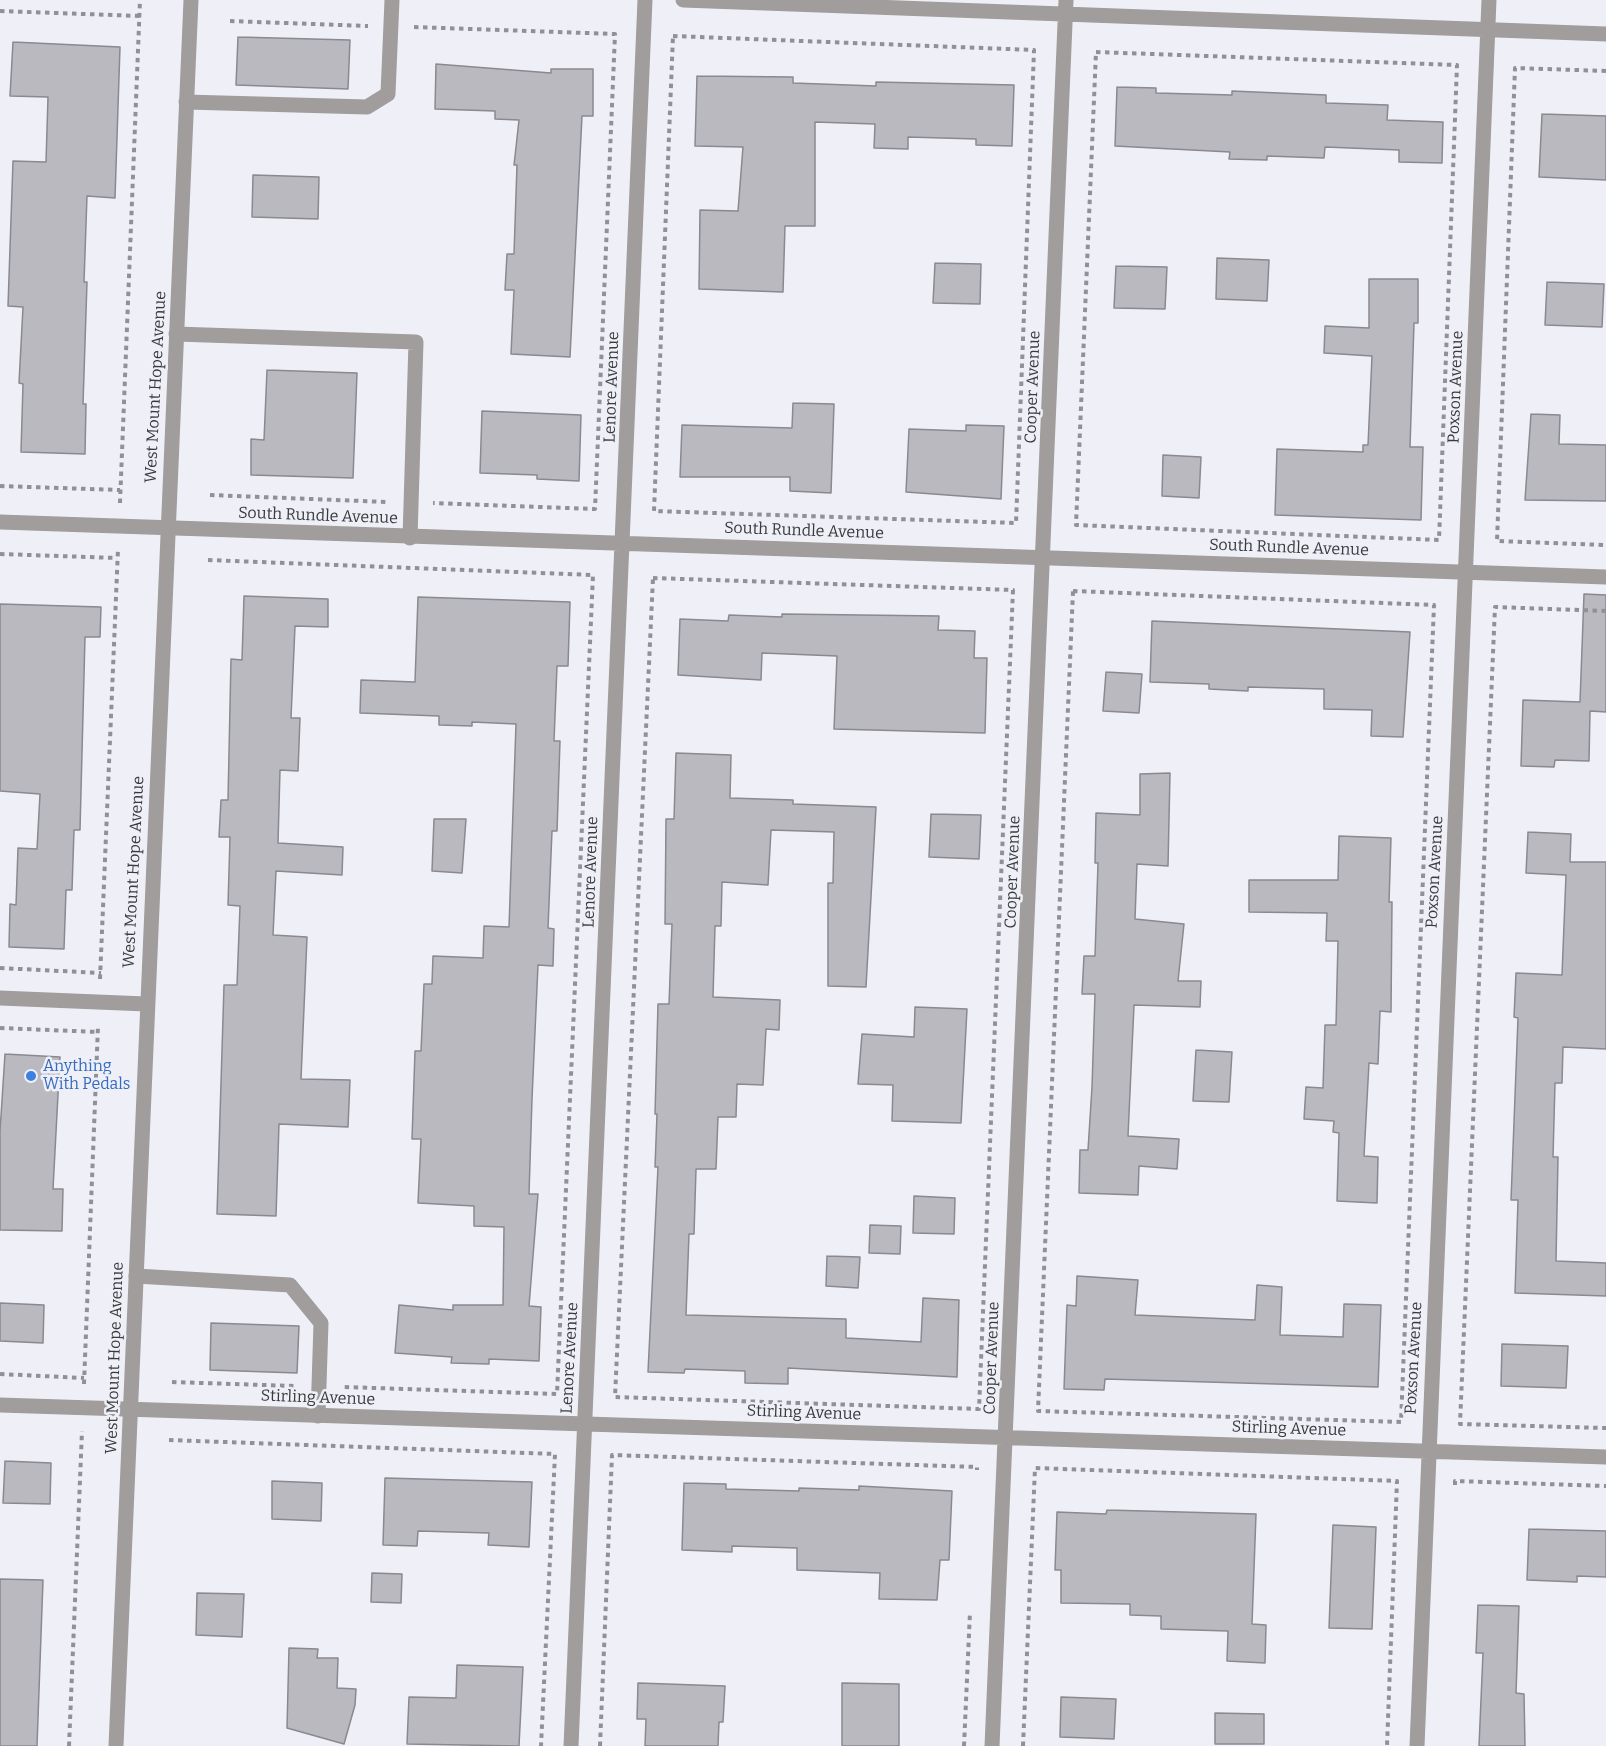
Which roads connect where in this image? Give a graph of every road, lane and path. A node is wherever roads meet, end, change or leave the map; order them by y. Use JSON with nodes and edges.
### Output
{"nodes":[{"id":1,"x":140,"y":0,"type":"edge"},
{"id":2,"x":191,"y":0,"type":"edge"},
{"id":3,"x":392,"y":0,"type":"edge"},
{"id":4,"x":645,"y":0,"type":"edge"},
{"id":5,"x":683,"y":0,"type":"edge"},
{"id":6,"x":1489,"y":0,"type":"edge"},
{"id":7,"x":1066,"y":6,"type":"edge"},
{"id":8,"x":0,"y":11,"type":"edge"},
{"id":9,"x":140,"y":16,"type":"junction"},
{"id":10,"x":230,"y":21,"type":"dead end"},
{"id":11,"x":391,"y":27,"type":"junction"},
{"id":12,"x":1488,"y":30,"type":"junction"},
{"id":13,"x":1606,"y":34,"type":"edge"},
{"id":14,"x":1606,"y":71,"type":"edge"},
{"id":15,"x":186,"y":102,"type":"junction"},
{"id":16,"x":176,"y":334,"type":"junction"},
{"id":17,"x":0,"y":486,"type":"edge"},
{"id":18,"x":120,"y":490,"type":"junction"},
{"id":19,"x":210,"y":495,"type":"dead end"},
{"id":20,"x":411,"y":502,"type":"junction"},
{"id":21,"x":654,"y":511,"type":"joint"},
{"id":22,"x":0,"y":522,"type":"edge"},
{"id":23,"x":1076,"y":525,"type":"joint"},
{"id":24,"x":119,"y":527,"type":"junction"},
{"id":25,"x":167,"y":528,"type":"junction"},
{"id":26,"x":410,"y":538,"type":"junction"},
{"id":27,"x":623,"y":542,"type":"junction"},
{"id":28,"x":1606,"y":546,"type":"edge"},
{"id":29,"x":0,"y":554,"type":"edge"},
{"id":30,"x":1044,"y":557,"type":"junction"},
{"id":31,"x":117,"y":558,"type":"junction"},
{"id":32,"x":208,"y":560,"type":"dead end"},
{"id":33,"x":1467,"y":573,"type":"junction"},
{"id":34,"x":1606,"y":577,"type":"edge"},
{"id":35,"x":1073,"y":591,"type":"joint"},
{"id":36,"x":1606,"y":611,"type":"edge"},
{"id":37,"x":0,"y":968,"type":"edge"},
{"id":38,"x":101,"y":973,"type":"junction"},
{"id":39,"x":0,"y":998,"type":"edge"},
{"id":40,"x":99,"y":1002,"type":"junction"},
{"id":41,"x":146,"y":1004,"type":"junction"},
{"id":42,"x":0,"y":1028,"type":"edge"},
{"id":43,"x":98,"y":1032,"type":"junction"},
{"id":44,"x":136,"y":1276,"type":"junction"},
{"id":45,"x":0,"y":1374,"type":"edge"},
{"id":46,"x":84,"y":1378,"type":"junction"},
{"id":47,"x":172,"y":1382,"type":"dead end"},
{"id":48,"x":319,"y":1386,"type":"junction"},
{"id":49,"x":615,"y":1397,"type":"joint"},
{"id":50,"x":0,"y":1405,"type":"edge"},
{"id":51,"x":83,"y":1408,"type":"junction"},
{"id":52,"x":131,"y":1410,"type":"junction"},
{"id":53,"x":318,"y":1416,"type":"junction"},
{"id":54,"x":585,"y":1424,"type":"junction"},
{"id":55,"x":1606,"y":1428,"type":"edge"},
{"id":56,"x":1007,"y":1438,"type":"junction"},
{"id":57,"x":169,"y":1440,"type":"dead end"},
{"id":58,"x":1428,"y":1452,"type":"junction"},
{"id":59,"x":1606,"y":1457,"type":"edge"},
{"id":60,"x":977,"y":1478,"type":"dead end"},
{"id":61,"x":1606,"y":1486,"type":"edge"},
{"id":62,"x":1455,"y":1493,"type":"dead end"},
{"id":63,"x":971,"y":1606,"type":"dead end"},
{"id":64,"x":69,"y":1746,"type":"edge"},
{"id":65,"x":116,"y":1746,"type":"edge"},
{"id":66,"x":541,"y":1746,"type":"edge"},
{"id":67,"x":571,"y":1746,"type":"edge"},
{"id":68,"x":600,"y":1746,"type":"edge"},
{"id":69,"x":964,"y":1746,"type":"edge"},
{"id":70,"x":992,"y":1746,"type":"edge"},
{"id":71,"x":1023,"y":1746,"type":"edge"},
{"id":72,"x":1387,"y":1746,"type":"edge"},
{"id":73,"x":1417,"y":1746,"type":"edge"}],
"edges":[{"from":1,"to":9,"type":"path"},
{"from":2,"to":15,"type":"street","name":"West Mount Hope Avenue"},
{"from":3,"to":11,"type":"street"},
{"from":4,"to":27,"type":"street","name":"Lenore Avenue"},
{"from":5,"to":7,"type":"street"},
{"from":6,"to":12,"type":"street","name":"Poxson Avenue"},
{"from":7,"to":12,"type":"street"},
{"from":7,"to":30,"type":"street","name":"Cooper Avenue"},
{"from":8,"to":9,"type":"path"},
{"from":9,"to":18,"type":"path"},
{"from":10,"to":11,"type":"path"},
{"from":11,"to":15,"type":"street"},
{"from":11,"to":20,"type":"path"},
{"from":12,"to":13,"type":"street"},
{"from":12,"to":33,"type":"street","name":"Poxson Avenue"},
{"from":14,"to":28,"type":"path"},
{"from":15,"to":16,"type":"street","name":"West Mount Hope Avenue"},
{"from":16,"to":20,"type":"street"},
{"from":16,"to":25,"type":"street","name":"West Mount Hope Avenue"},
{"from":17,"to":18,"type":"path"},
{"from":18,"to":24,"type":"path"},
{"from":19,"to":20,"type":"path"},
{"from":20,"to":26,"type":"street"},
{"from":21,"to":21,"type":"path"},
{"from":22,"to":24,"type":"street","name":"South Rundle Avenue"},
{"from":23,"to":23,"type":"path"},
{"from":24,"to":25,"type":"street","name":"South Rundle Avenue"},
{"from":24,"to":31,"type":"path"},
{"from":25,"to":26,"type":"street","name":"South Rundle Avenue"},
{"from":25,"to":41,"type":"street","name":"West Mount Hope Avenue"},
{"from":26,"to":27,"type":"street","name":"South Rundle Avenue"},
{"from":27,"to":30,"type":"street","name":"South Rundle Avenue"},
{"from":27,"to":54,"type":"street","name":"Lenore Avenue"},
{"from":29,"to":31,"type":"path"},
{"from":30,"to":33,"type":"street","name":"South Rundle Avenue"},
{"from":30,"to":56,"type":"street","name":"Cooper Avenue"},
{"from":31,"to":38,"type":"path"},
{"from":32,"to":48,"type":"path"},
{"from":33,"to":34,"type":"street","name":"South Rundle Avenue"},
{"from":33,"to":58,"type":"street","name":"Poxson Avenue"},
{"from":35,"to":35,"type":"path"},
{"from":36,"to":55,"type":"path"},
{"from":37,"to":38,"type":"path"},
{"from":38,"to":40,"type":"path"},
{"from":39,"to":40,"type":"street"},
{"from":40,"to":41,"type":"street"},
{"from":40,"to":43,"type":"path"},
{"from":41,"to":44,"type":"street","name":"West Mount Hope Avenue"},
{"from":42,"to":43,"type":"path"},
{"from":43,"to":46,"type":"path"},
{"from":44,"to":48,"type":"street"},
{"from":44,"to":52,"type":"street","name":"West Mount Hope Avenue"},
{"from":45,"to":46,"type":"path"},
{"from":46,"to":51,"type":"path"},
{"from":47,"to":48,"type":"path"},
{"from":48,"to":53,"type":"street"},
{"from":49,"to":49,"type":"path"},
{"from":50,"to":51,"type":"street","name":"Stirling Avenue"},
{"from":51,"to":52,"type":"street","name":"Stirling Avenue"},
{"from":51,"to":64,"type":"path"},
{"from":52,"to":53,"type":"street","name":"Stirling Avenue"},
{"from":52,"to":65,"type":"street","name":"West Mount Hope Avenue"},
{"from":53,"to":54,"type":"street","name":"Stirling Avenue"},
{"from":54,"to":56,"type":"street","name":"Stirling Avenue"},
{"from":54,"to":67,"type":"street","name":"Lenore Avenue"},
{"from":56,"to":58,"type":"street","name":"Stirling Avenue"},
{"from":56,"to":70,"type":"street","name":"Cooper Avenue"},
{"from":57,"to":66,"type":"path"},
{"from":58,"to":59,"type":"street","name":"Stirling Avenue"},
{"from":58,"to":73,"type":"street","name":"Poxson Avenue"},
{"from":60,"to":68,"type":"path"},
{"from":61,"to":62,"type":"path"},
{"from":63,"to":69,"type":"path"},
{"from":71,"to":72,"type":"path"}]}
